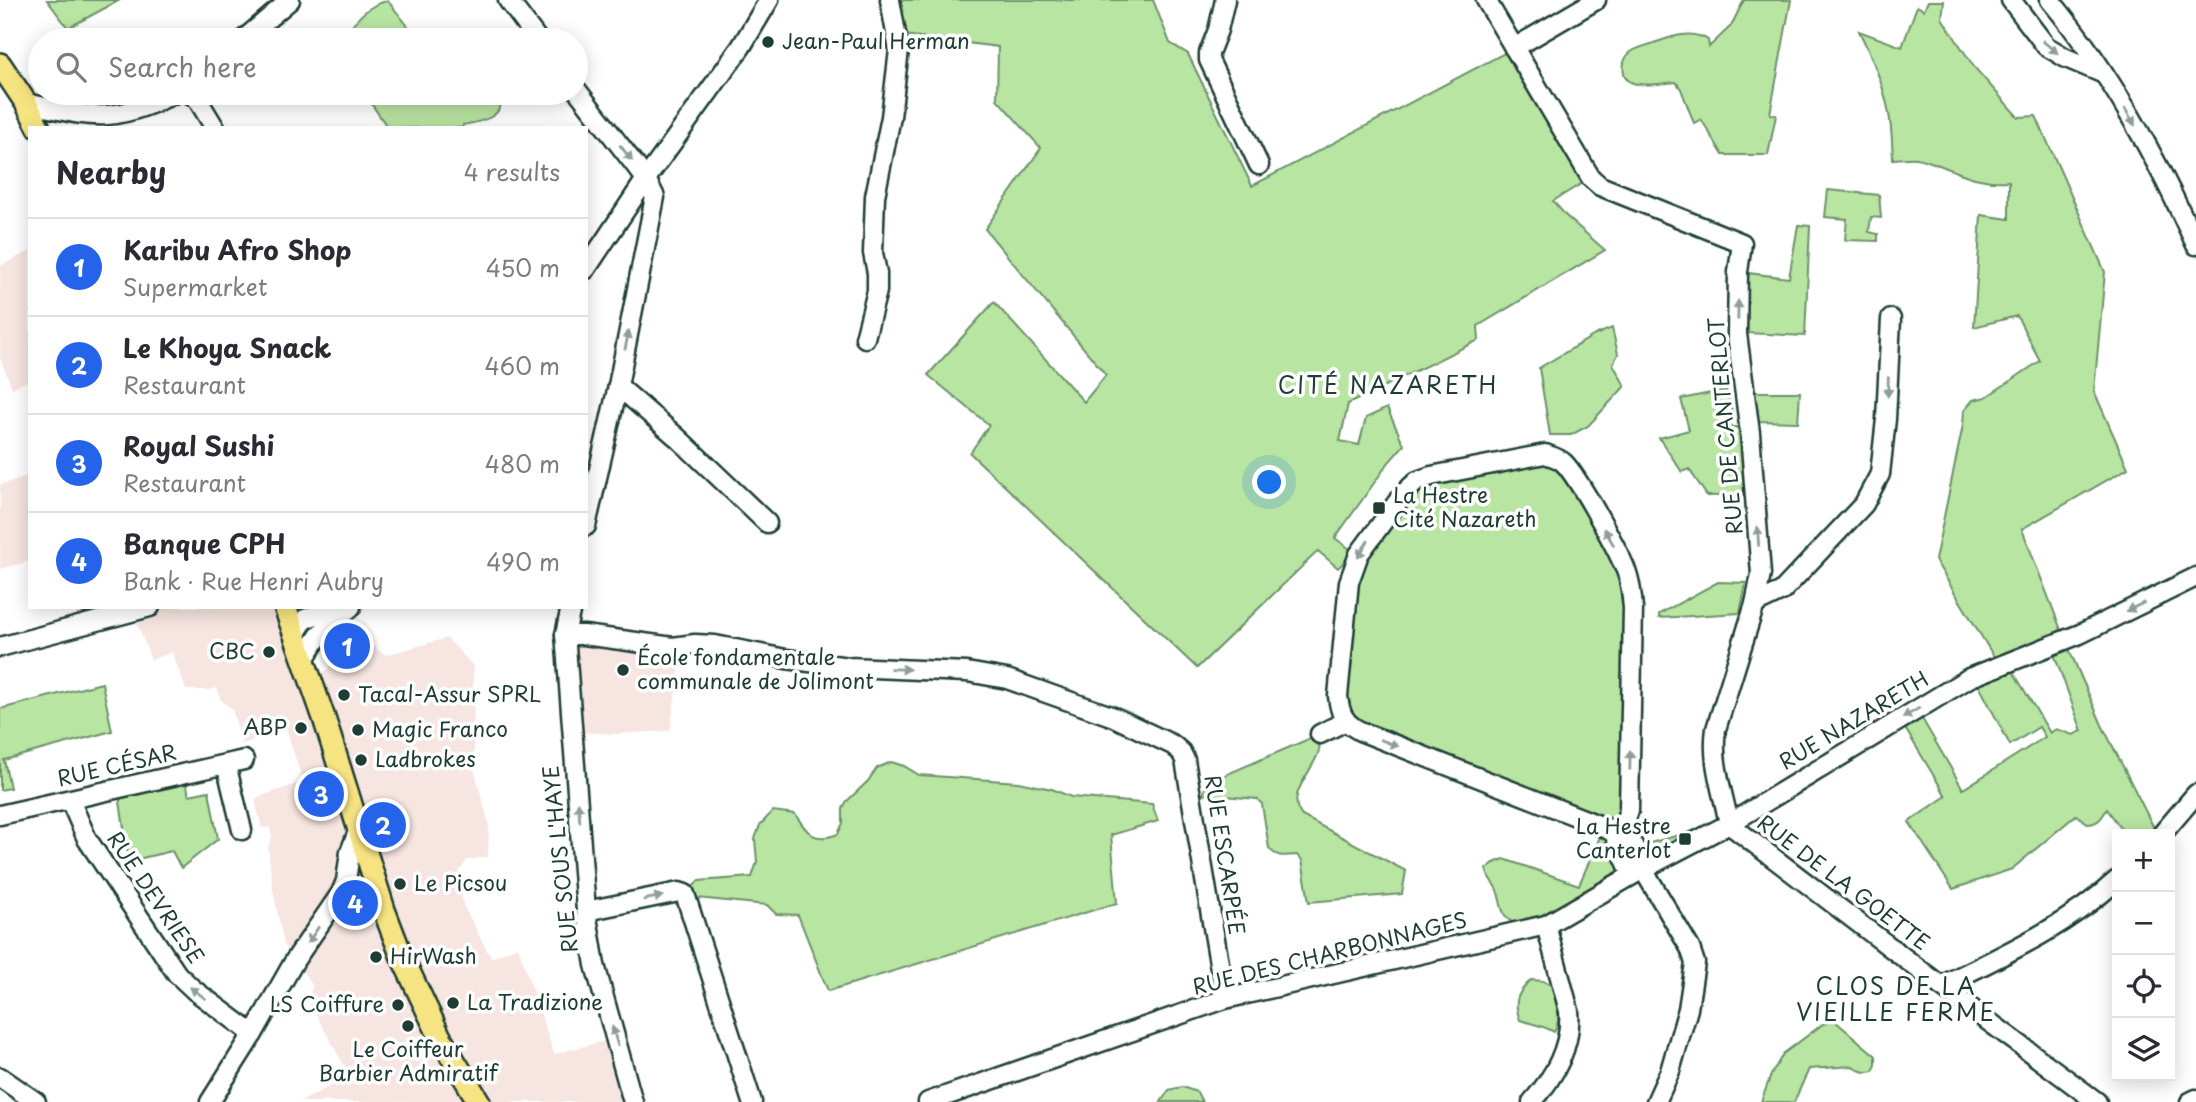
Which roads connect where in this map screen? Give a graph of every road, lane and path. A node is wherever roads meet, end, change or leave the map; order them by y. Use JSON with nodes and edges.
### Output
{"nodes":[{"id":1,"x":290,"y":0,"type":"edge"},
{"id":2,"x":508,"y":0,"type":"edge"},
{"id":3,"x":769,"y":0,"type":"edge"},
{"id":4,"x":890,"y":0,"type":"edge"},
{"id":5,"x":1225,"y":0,"type":"edge"},
{"id":6,"x":1486,"y":0,"type":"edge"},
{"id":7,"x":1595,"y":0,"type":"edge"},
{"id":8,"x":2011,"y":0,"type":"edge"},
{"id":9,"x":2050,"y":0,"type":"edge"},
{"id":10,"x":257,"y":28,"type":"edge"},
{"id":11,"x":529,"y":28,"type":"edge"},
{"id":12,"x":1514,"y":48,"type":"junction"},
{"id":13,"x":0,"y":64,"type":"edge"},
{"id":14,"x":2104,"y":74,"type":"junction"},
{"id":15,"x":26,"y":103,"type":"joint"},
{"id":16,"x":588,"y":104,"type":"edge"},
{"id":17,"x":36,"y":105,"type":"edge"},
{"id":18,"x":148,"y":105,"type":"edge"},
{"id":19,"x":200,"y":105,"type":"edge"},
{"id":20,"x":210,"y":124,"type":"edge"},
{"id":21,"x":38,"y":126,"type":"edge"},
{"id":22,"x":1259,"y":165,"type":"dead end"},
{"id":23,"x":646,"y":179,"type":"junction"},
{"id":24,"x":2196,"y":245,"type":"edge"},
{"id":25,"x":588,"y":266,"type":"edge"},
{"id":26,"x":1891,"y":319,"type":"dead end"},
{"id":27,"x":864,"y":338,"type":"dead end"},
{"id":28,"x":618,"y":386,"type":"junction"},
{"id":29,"x":588,"y":517,"type":"edge"},
{"id":30,"x":767,"y":523,"type":"dead end"},
{"id":31,"x":2196,"y":576,"type":"edge"},
{"id":32,"x":1755,"y":604,"type":"junction"},
{"id":33,"x":142,"y":609,"type":"edge"},
{"id":34,"x":286,"y":609,"type":"edge"},
{"id":35,"x":331,"y":609,"type":"edge"},
{"id":36,"x":349,"y":609,"type":"edge"},
{"id":37,"x":571,"y":609,"type":"edge"},
{"id":38,"x":295,"y":634,"type":"junction"},
{"id":39,"x":565,"y":635,"type":"junction"},
{"id":40,"x":0,"y":647,"type":"edge"},
{"id":41,"x":303,"y":659,"type":"junction"},
{"id":42,"x":1346,"y":721,"type":"junction"},
{"id":43,"x":1320,"y":734,"type":"dead end"},
{"id":44,"x":2195,"y":799,"type":"edge"},
{"id":45,"x":70,"y":800,"type":"junction"},
{"id":46,"x":0,"y":815,"type":"edge"},
{"id":47,"x":1729,"y":824,"type":"junction"},
{"id":48,"x":359,"y":829,"type":"junction"},
{"id":49,"x":2167,"y":829,"type":"edge"},
{"id":50,"x":242,"y":830,"type":"dead end"},
{"id":51,"x":1618,"y":830,"type":"junction"},
{"id":52,"x":1637,"y":872,"type":"junction"},
{"id":53,"x":2112,"y":885,"type":"edge"},
{"id":54,"x":586,"y":911,"type":"junction"},
{"id":55,"x":1546,"y":925,"type":"junction"},
{"id":56,"x":1941,"y":986,"type":"junction"},
{"id":57,"x":1225,"y":999,"type":"junction"},
{"id":58,"x":253,"y":1034,"type":"junction"},
{"id":59,"x":0,"y":1077,"type":"edge"},
{"id":60,"x":2196,"y":1099,"type":"edge"},
{"id":61,"x":2092,"y":1101,"type":"edge"},
{"id":62,"x":36,"y":1102,"type":"edge"},
{"id":63,"x":210,"y":1102,"type":"edge"},
{"id":64,"x":479,"y":1102,"type":"edge"},
{"id":65,"x":633,"y":1102,"type":"edge"},
{"id":66,"x":752,"y":1102,"type":"edge"},
{"id":67,"x":928,"y":1102,"type":"edge"},
{"id":68,"x":1532,"y":1102,"type":"edge"},
{"id":69,"x":1656,"y":1102,"type":"edge"},
{"id":70,"x":2190,"y":1102,"type":"edge"}],
"edges":[{"from":1,"to":10,"type":"street"},
{"from":2,"to":11,"type":"street"},
{"from":3,"to":23,"type":"street"},
{"from":4,"to":27,"type":"street"},
{"from":5,"to":22,"type":"street"},
{"from":6,"to":12,"type":"street"},
{"from":7,"to":12,"type":"street"},
{"from":8,"to":14,"type":"street","one_way":true},
{"from":9,"to":14,"type":"street"},
{"from":32,"to":12,"type":"street","name":"RUE DE CANTERLOT","one_way":true},
{"from":13,"to":15,"type":"main road"},
{"from":14,"to":24,"type":"street","one_way":true},
{"from":15,"to":21,"type":"main road"},
{"from":16,"to":23,"type":"street","one_way":true},
{"from":17,"to":18,"type":"street"},
{"from":19,"to":20,"type":"street"},
{"from":23,"to":25,"type":"street"},
{"from":28,"to":23,"type":"street","one_way":true},
{"from":26,"to":32,"type":"street","one_way":true},
{"from":28,"to":29,"type":"street"},
{"from":28,"to":30,"type":"street"},
{"from":31,"to":47,"type":"street","name":"RUE NAZARETH","one_way":true},
{"from":32,"to":47,"type":"street","name":"RUE DE CANTERLOT"},
{"from":33,"to":40,"type":"street"},
{"from":34,"to":38,"type":"main road"},
{"from":35,"to":38,"type":"street"},
{"from":36,"to":41,"type":"street"},
{"from":37,"to":39,"type":"street","name":"RUE SOUS L'HAYE"},
{"from":38,"to":41,"type":"main road"},
{"from":54,"to":39,"type":"street","name":"RUE SOUS L'HAYE","one_way":true},
{"from":39,"to":57,"type":"street","name":"RUE ESCARPÉE","one_way":true},
{"from":41,"to":48,"type":"main road"},
{"from":42,"to":43,"type":"street"},
{"from":42,"to":51,"type":"street","one_way":true},
{"from":51,"to":42,"type":"street","one_way":true},
{"from":44,"to":49,"type":"street"},
{"from":45,"to":46,"type":"street","name":"RUE CÉSAR"},
{"from":45,"to":50,"type":"street","name":"RUE CÉSAR"},
{"from":58,"to":45,"type":"street","name":"RUE DEVRIESE","one_way":true},
{"from":47,"to":52,"type":"street","name":"RUE NAZARETH"},
{"from":47,"to":56,"type":"street","name":"RUE DE LA GOETTE"},
{"from":48,"to":58,"type":"street","one_way":true},
{"from":48,"to":64,"type":"main road"},
{"from":51,"to":52,"type":"street"},
{"from":52,"to":55,"type":"street","name":"RUE NAZARETH"},
{"from":52,"to":69,"type":"street"},
{"from":53,"to":56,"type":"street"},
{"from":65,"to":54,"type":"street","name":"RUE SOUS L'HAYE","one_way":true},
{"from":54,"to":66,"type":"street","one_way":true},
{"from":55,"to":57,"type":"street","name":"RUE DES CHARBONNAGES"},
{"from":55,"to":68,"type":"street"},
{"from":56,"to":61,"type":"street","name":"RUE DE LA GOETTE"},
{"from":57,"to":67,"type":"street","name":"RUE DES CHARBONNAGES"},
{"from":58,"to":63,"type":"street"},
{"from":59,"to":62,"type":"street"},
{"from":60,"to":70,"type":"street"}]}
